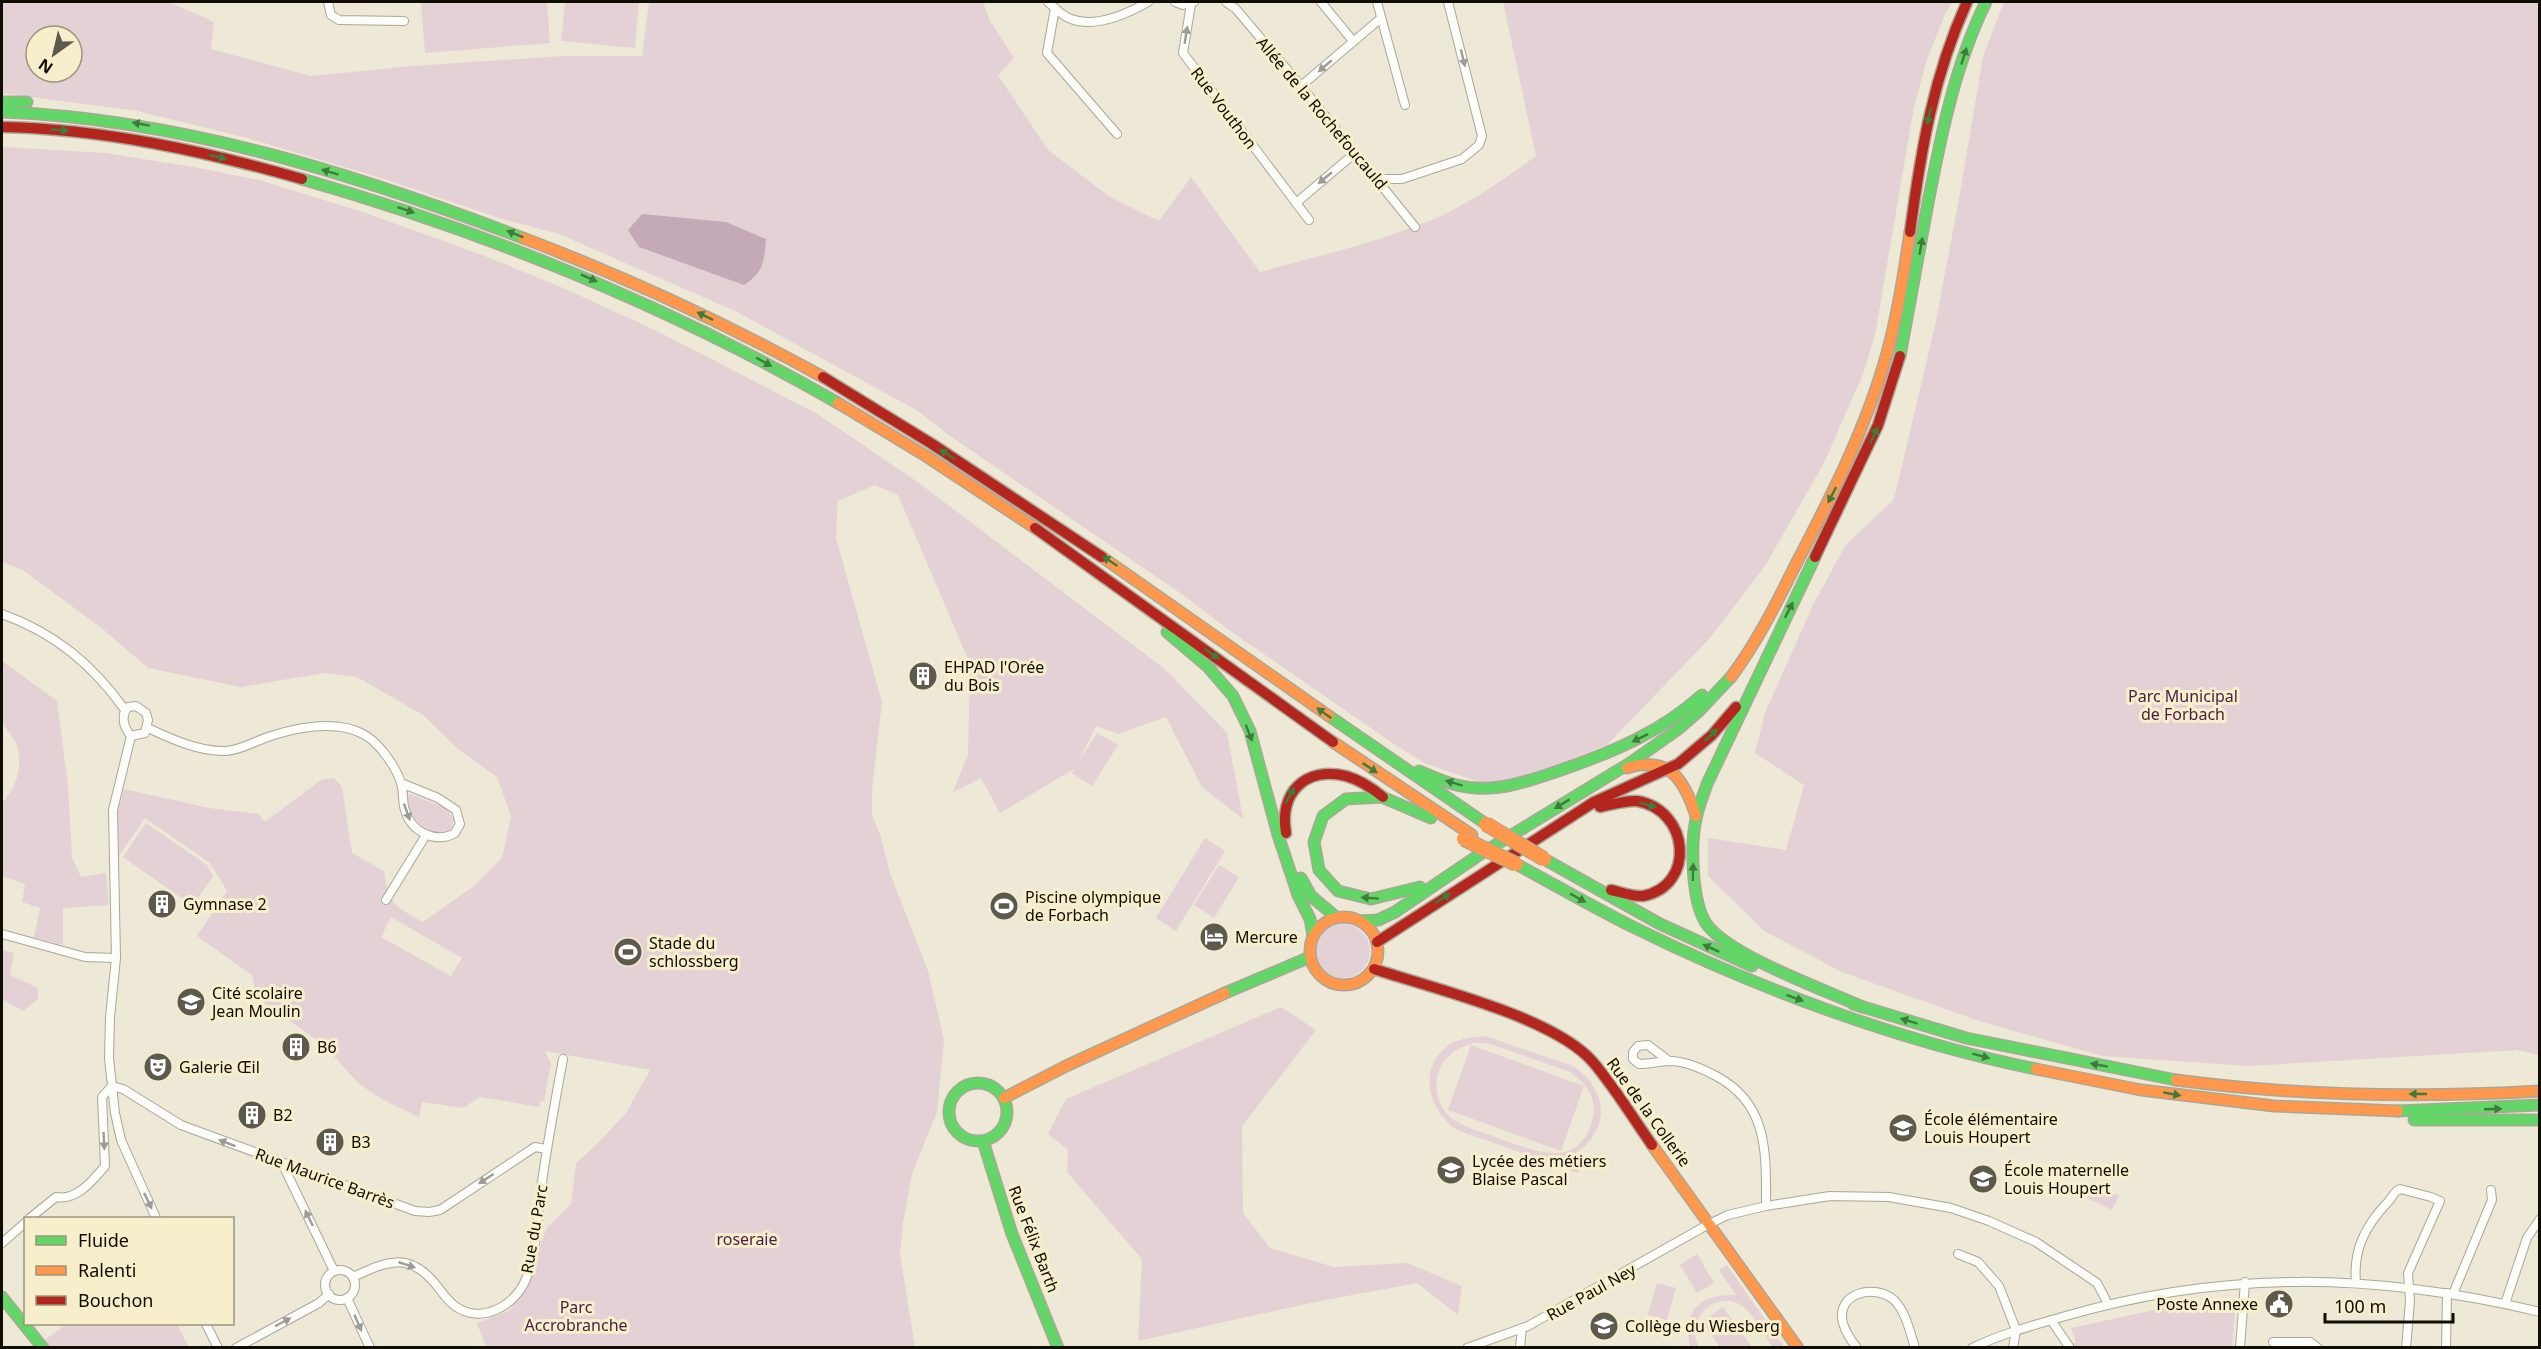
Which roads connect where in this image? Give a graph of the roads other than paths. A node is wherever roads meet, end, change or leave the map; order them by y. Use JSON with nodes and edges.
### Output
{"nodes":[{"id":1,"x":328,"y":2,"type":"edge"},
{"id":2,"x":1063,"y":2,"type":"edge"},
{"id":3,"x":1148,"y":2,"type":"edge"},
{"id":4,"x":1175,"y":2,"type":"edge"},
{"id":5,"x":1226,"y":2,"type":"edge"},
{"id":6,"x":1321,"y":2,"type":"edge"},
{"id":7,"x":1377,"y":2,"type":"edge"},
{"id":8,"x":1448,"y":2,"type":"edge"},
{"id":9,"x":1967,"y":2,"type":"edge"},
{"id":10,"x":1986,"y":2,"type":"edge"},
{"id":11,"x":1192,"y":3,"type":"edge"},
{"id":12,"x":1055,"y":7,"type":"edge"},
{"id":13,"x":1380,"y":19,"type":"junction"},
{"id":14,"x":404,"y":21,"type":"dead end"},
{"id":15,"x":1353,"y":41,"type":"junction"},
{"id":16,"x":1301,"y":86,"type":"junction"},
{"id":17,"x":2,"y":102,"type":"edge"},
{"id":18,"x":1405,"y":105,"type":"dead end"},
{"id":19,"x":2,"y":112,"type":"edge"},
{"id":20,"x":70,"y":114,"type":"junction"},
{"id":21,"x":2,"y":127,"type":"edge"},
{"id":22,"x":1117,"y":134,"type":"dead end"},
{"id":23,"x":1355,"y":153,"type":"junction"},
{"id":24,"x":1377,"y":179,"type":"junction"},
{"id":25,"x":1296,"y":203,"type":"junction"},
{"id":26,"x":1309,"y":220,"type":"dead end"},
{"id":27,"x":1415,"y":227,"type":"dead end"},
{"id":28,"x":1113,"y":583,"type":"junction"},
{"id":29,"x":1772,"y":612,"type":"junction"},
{"id":30,"x":2,"y":614,"type":"edge"},
{"id":31,"x":1764,"y":663,"type":"junction"},
{"id":32,"x":125,"y":710,"type":"junction"},
{"id":33,"x":148,"y":728,"type":"junction"},
{"id":34,"x":131,"y":736,"type":"junction"},
{"id":35,"x":1371,"y":747,"type":"junction"},
{"id":36,"x":1669,"y":769,"type":"junction"},
{"id":37,"x":1612,"y":774,"type":"junction"},
{"id":38,"x":401,"y":783,"type":"junction"},
{"id":39,"x":1383,"y":797,"type":"junction"},
{"id":40,"x":1696,"y":816,"type":"junction"},
{"id":41,"x":1572,"y":817,"type":"junction"},
{"id":42,"x":426,"y":835,"type":"junction"},
{"id":43,"x":1468,"y":837,"type":"junction"},
{"id":44,"x":1445,"y":876,"type":"junction"},
{"id":45,"x":1575,"y":877,"type":"junction"},
{"id":46,"x":386,"y":900,"type":"dead end"},
{"id":47,"x":1336,"y":917,"type":"junction"},
{"id":48,"x":1360,"y":921,"type":"junction"},
{"id":49,"x":2,"y":934,"type":"edge"},
{"id":50,"x":1313,"y":935,"type":"junction"},
{"id":51,"x":1377,"y":942,"type":"junction"},
{"id":52,"x":1310,"y":957,"type":"junction"},
{"id":53,"x":116,"y":958,"type":"junction"},
{"id":54,"x":1374,"y":969,"type":"junction"},
{"id":55,"x":1863,"y":1007,"type":"junction"},
{"id":56,"x":563,"y":1059,"type":"dead end"},
{"id":57,"x":1669,"y":1061,"type":"dead end"},
{"id":58,"x":112,"y":1086,"type":"junction"},
{"id":59,"x":2540,"y":1091,"type":"edge"},
{"id":60,"x":1004,"y":1098,"type":"junction"},
{"id":61,"x":2540,"y":1105,"type":"edge"},
{"id":62,"x":2310,"y":1108,"type":"junction"},
{"id":63,"x":2540,"y":1120,"type":"edge"},
{"id":64,"x":984,"y":1141,"type":"junction"},
{"id":65,"x":547,"y":1149,"type":"junction"},
{"id":66,"x":282,"y":1163,"type":"junction"},
{"id":67,"x":2491,"y":1190,"type":"dead end"},
{"id":68,"x":1766,"y":1206,"type":"junction"},
{"id":69,"x":31,"y":1217,"type":"edge"},
{"id":70,"x":156,"y":1217,"type":"edge"},
{"id":71,"x":2540,"y":1219,"type":"edge"},
{"id":72,"x":24,"y":1224,"type":"edge"},
{"id":73,"x":1709,"y":1224,"type":"junction"},
{"id":74,"x":2,"y":1243,"type":"edge"},
{"id":75,"x":1958,"y":1254,"type":"dead end"},
{"id":76,"x":334,"y":1271,"type":"junction"},
{"id":77,"x":353,"y":1277,"type":"junction"},
{"id":78,"x":2245,"y":1282,"type":"junction"},
{"id":79,"x":2356,"y":1282,"type":"junction"},
{"id":80,"x":2410,"y":1288,"type":"junction"},
{"id":81,"x":2450,"y":1293,"type":"junction"},
{"id":82,"x":328,"y":1294,"type":"junction"},
{"id":83,"x":2,"y":1297,"type":"edge"},
{"id":84,"x":347,"y":1298,"type":"junction"},
{"id":85,"x":2108,"y":1304,"type":"junction"},
{"id":86,"x":2505,"y":1304,"type":"junction"},
{"id":87,"x":2540,"y":1312,"type":"edge"},
{"id":88,"x":2051,"y":1320,"type":"junction"},
{"id":89,"x":24,"y":1324,"type":"edge"},
{"id":90,"x":25,"y":1325,"type":"edge"},
{"id":91,"x":207,"y":1325,"type":"edge"},
{"id":92,"x":1522,"y":1328,"type":"junction"},
{"id":93,"x":2016,"y":1329,"type":"junction"},
{"id":94,"x":2272,"y":1342,"type":"dead end"},
{"id":95,"x":43,"y":1347,"type":"edge"},
{"id":96,"x":218,"y":1347,"type":"edge"},
{"id":97,"x":236,"y":1347,"type":"edge"},
{"id":98,"x":370,"y":1347,"type":"edge"},
{"id":99,"x":1059,"y":1347,"type":"edge"},
{"id":100,"x":1467,"y":1347,"type":"edge"},
{"id":101,"x":1520,"y":1347,"type":"edge"},
{"id":102,"x":1798,"y":1347,"type":"edge"},
{"id":103,"x":1857,"y":1347,"type":"edge"},
{"id":104,"x":1915,"y":1347,"type":"edge"},
{"id":105,"x":1972,"y":1347,"type":"edge"},
{"id":106,"x":2013,"y":1347,"type":"edge"},
{"id":107,"x":2070,"y":1347,"type":"edge"},
{"id":108,"x":2240,"y":1347,"type":"edge"},
{"id":109,"x":2319,"y":1347,"type":"edge"},
{"id":110,"x":2406,"y":1347,"type":"edge"},
{"id":111,"x":2446,"y":1347,"type":"edge"}],
"edges":[{"from":1,"to":14,"type":"street"},
{"from":2,"to":12,"type":"street"},
{"from":3,"to":12,"type":"street"},
{"from":4,"to":11,"type":"street"},
{"from":5,"to":16,"type":"street","name":"Allée de la Rochefoucauld"},
{"from":6,"to":15,"type":"street"},
{"from":7,"to":13,"type":"street"},
{"from":8,"to":24,"type":"street","one_way":true},
{"from":9,"to":29,"type":"main road","one_way":true},
{"from":31,"to":10,"type":"main road","one_way":true},
{"from":25,"to":11,"type":"street","name":"Rue Vouthon","one_way":true},
{"from":12,"to":22,"type":"street"},
{"from":13,"to":15,"type":"street"},
{"from":13,"to":18,"type":"street"},
{"from":15,"to":16,"type":"street","one_way":true},
{"from":16,"to":23,"type":"street","name":"Allée de la Rochefoucauld"},
{"from":17,"to":20,"type":"main road"},
{"from":19,"to":20,"type":"main road"},
{"from":35,"to":20,"type":"main road","one_way":true},
{"from":21,"to":28,"type":"main road","one_way":true},
{"from":23,"to":24,"type":"street","name":"Allée de la Rochefoucauld"},
{"from":23,"to":25,"type":"street","one_way":true},
{"from":24,"to":27,"type":"street","name":"Allée de la Rochefoucauld"},
{"from":25,"to":26,"type":"street","name":"Rue Vouthon"},
{"from":28,"to":43,"type":"main road","one_way":true},
{"from":28,"to":50,"type":"main road","one_way":true},
{"from":29,"to":35,"type":"main road","one_way":true},
{"from":29,"to":37,"type":"main road"},
{"from":30,"to":32,"type":"street"},
{"from":36,"to":31,"type":"main road","one_way":true},
{"from":31,"to":40,"type":"main road"},
{"from":32,"to":33,"type":"street"},
{"from":32,"to":34,"type":"street"},
{"from":33,"to":34,"type":"street"},
{"from":33,"to":38,"type":"street"},
{"from":34,"to":53,"type":"street"},
{"from":35,"to":45,"type":"main road","bridge":true},
{"from":36,"to":37,"type":"main road"},
{"from":36,"to":40,"type":"main road"},
{"from":36,"to":41,"type":"main road"},
{"from":37,"to":44,"type":"main road","one_way":true},
{"from":38,"to":42,"type":"street","one_way":true},
{"from":38,"to":42,"type":"street"},
{"from":39,"to":43,"type":"main road"},
{"from":44,"to":39,"type":"main road","one_way":true},
{"from":47,"to":39,"type":"main road","one_way":true},
{"from":55,"to":40,"type":"main road","one_way":true},
{"from":41,"to":45,"type":"main road","one_way":true},
{"from":51,"to":41,"type":"main road","one_way":true},
{"from":42,"to":46,"type":"street"},
{"from":43,"to":62,"type":"main road","one_way":true,"bridge":true},
{"from":44,"to":48,"type":"main road"},
{"from":55,"to":45,"type":"main road","one_way":true},
{"from":47,"to":48,"type":"main road"},
{"from":47,"to":50,"type":"main road"},
{"from":48,"to":51,"type":"main road"},
{"from":49,"to":53,"type":"street"},
{"from":50,"to":52,"type":"main road"},
{"from":51,"to":54,"type":"main road"},
{"from":52,"to":54,"type":"main road"},
{"from":52,"to":60,"type":"main road"},
{"from":53,"to":58,"type":"street"},
{"from":54,"to":73,"type":"main road","name":"Rue de la Collerie"},
{"from":59,"to":55,"type":"main road","one_way":true},
{"from":56,"to":65,"type":"street","name":"Rue du Parc"},
{"from":57,"to":68,"type":"street"},
{"from":66,"to":58,"type":"street","name":"Rue Maurice Barrès","one_way":true},
{"from":58,"to":69,"type":"street","one_way":true},
{"from":58,"to":70,"type":"street","one_way":true},
{"from":60,"to":64,"type":"main road"},
{"from":60,"to":64,"type":"main road"},
{"from":62,"to":61,"type":"main road","one_way":true},
{"from":62,"to":63,"type":"main road"},
{"from":64,"to":99,"type":"main road","name":"Rue Félix Barth"},
{"from":65,"to":66,"type":"street","name":"Rue Maurice Barrès","one_way":true},
{"from":77,"to":65,"type":"street","name":"Rue du Parc","one_way":true},
{"from":76,"to":66,"type":"street","one_way":true},
{"from":67,"to":81,"type":"street"},
{"from":68,"to":73,"type":"street","name":"Rue Paul Ney"},
{"from":68,"to":85,"type":"street","name":"Rue Paul Ney"},
{"from":71,"to":86,"type":"street"},
{"from":72,"to":74,"type":"street"},
{"from":73,"to":92,"type":"street","name":"Rue Paul Ney"},
{"from":73,"to":102,"type":"main road","name":"Rue de la Collerie"},
{"from":75,"to":93,"type":"street"},
{"from":76,"to":77,"type":"street"},
{"from":76,"to":82,"type":"street"},
{"from":77,"to":84,"type":"street"},
{"from":78,"to":79,"type":"street"},
{"from":78,"to":85,"type":"street"},
{"from":78,"to":108,"type":"street"},
{"from":79,"to":80,"type":"street"},
{"from":79,"to":80,"type":"street"},
{"from":80,"to":81,"type":"street"},
{"from":80,"to":110,"type":"street"},
{"from":81,"to":86,"type":"street"},
{"from":81,"to":111,"type":"street"},
{"from":82,"to":84,"type":"street"},
{"from":97,"to":82,"type":"street","one_way":true},
{"from":83,"to":89,"type":"main road"},
{"from":84,"to":98,"type":"street","one_way":true},
{"from":85,"to":88,"type":"street"},
{"from":86,"to":87,"type":"street"},
{"from":88,"to":93,"type":"street"},
{"from":88,"to":107,"type":"street"},
{"from":90,"to":95,"type":"main road"},
{"from":91,"to":96,"type":"street"},
{"from":92,"to":100,"type":"street","name":"Rue Paul Ney"},
{"from":92,"to":101,"type":"street"},
{"from":93,"to":105,"type":"street"},
{"from":93,"to":106,"type":"street"},
{"from":94,"to":109,"type":"street"},
{"from":103,"to":104,"type":"street"}]}
